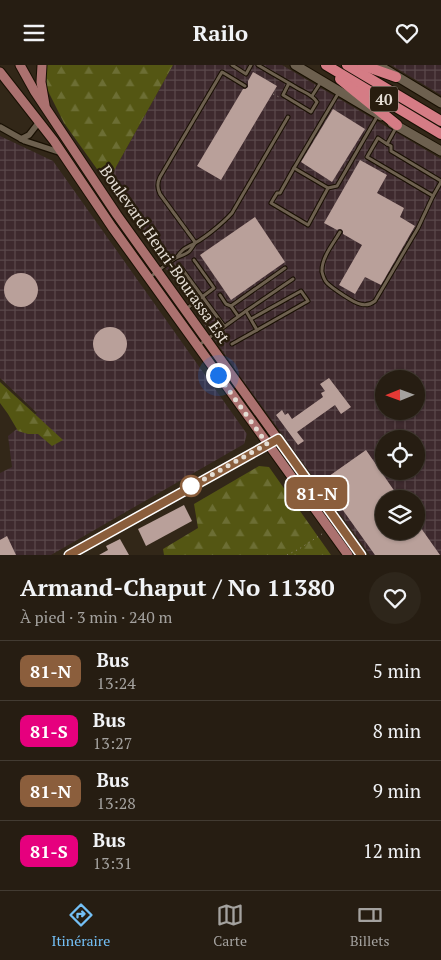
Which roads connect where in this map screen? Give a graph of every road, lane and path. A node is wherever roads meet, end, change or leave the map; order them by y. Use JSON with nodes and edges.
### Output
{"nodes":[{"id":1,"x":20,"y":65,"type":"edge"},
{"id":2,"x":42,"y":65,"type":"edge"},
{"id":3,"x":232,"y":65,"type":"edge"},
{"id":4,"x":251,"y":65,"type":"edge"},
{"id":5,"x":258,"y":65,"type":"edge"},
{"id":6,"x":295,"y":65,"type":"edge"},
{"id":7,"x":322,"y":65,"type":"edge"},
{"id":8,"x":326,"y":65,"type":"edge"},
{"id":9,"x":347,"y":65,"type":"edge"},
{"id":10,"x":362,"y":65,"type":"edge"},
{"id":11,"x":378,"y":65,"type":"edge"},
{"id":12,"x":0,"y":72,"type":"edge"},
{"id":13,"x":396,"y":77,"type":"junction"},
{"id":14,"x":322,"y":81,"type":"junction"},
{"id":15,"x":290,"y":83,"type":"junction"},
{"id":16,"x":245,"y":86,"type":"dead end"},
{"id":17,"x":340,"y":92,"type":"junction"},
{"id":18,"x":273,"y":94,"type":"dead end"},
{"id":19,"x":278,"y":97,"type":"dead end"},
{"id":20,"x":312,"y":97,"type":"junction"},
{"id":21,"x":441,"y":103,"type":"edge"},
{"id":22,"x":46,"y":108,"type":"junction"},
{"id":23,"x":378,"y":115,"type":"junction"},
{"id":24,"x":288,"y":117,"type":"dead end"},
{"id":25,"x":441,"y":121,"type":"edge"},
{"id":26,"x":39,"y":122,"type":"junction"},
{"id":27,"x":56,"y":124,"type":"junction"},
{"id":28,"x":397,"y":125,"type":"junction"},
{"id":29,"x":0,"y":127,"type":"edge"},
{"id":30,"x":441,"y":134,"type":"edge"},
{"id":31,"x":21,"y":139,"type":"junction"},
{"id":32,"x":386,"y":144,"type":"junction"},
{"id":33,"x":441,"y":151,"type":"edge"},
{"id":34,"x":62,"y":153,"type":"junction"},
{"id":35,"x":294,"y":168,"type":"junction"},
{"id":36,"x":441,"y":182,"type":"edge"},
{"id":37,"x":328,"y":188,"type":"junction"},
{"id":38,"x":433,"y":196,"type":"junction"},
{"id":39,"x":340,"y":232,"type":"dead end"},
{"id":40,"x":195,"y":243,"type":"junction"},
{"id":41,"x":194,"y":260,"type":"dead end"},
{"id":42,"x":285,"y":268,"type":"dead end"},
{"id":43,"x":182,"y":269,"type":"dead end"},
{"id":44,"x":157,"y":271,"type":"junction"},
{"id":45,"x":148,"y":278,"type":"junction"},
{"id":46,"x":293,"y":279,"type":"dead end"},
{"id":47,"x":220,"y":295,"type":"dead end"},
{"id":48,"x":202,"y":297,"type":"junction"},
{"id":49,"x":231,"y":306,"type":"junction"},
{"id":50,"x":185,"y":310,"type":"junction"},
{"id":51,"x":246,"y":311,"type":"junction"},
{"id":52,"x":238,"y":317,"type":"junction"},
{"id":53,"x":251,"y":319,"type":"junction"},
{"id":54,"x":224,"y":327,"type":"junction"},
{"id":55,"x":257,"y":330,"type":"junction"},
{"id":56,"x":207,"y":339,"type":"junction"},
{"id":57,"x":232,"y":344,"type":"dead end"},
{"id":58,"x":197,"y":346,"type":"junction"},
{"id":59,"x":278,"y":439,"type":"junction"},
{"id":60,"x":267,"y":444,"type":"junction"},
{"id":61,"x":329,"y":529,"type":"junction"},
{"id":62,"x":69,"y":555,"type":"edge"},
{"id":63,"x":287,"y":555,"type":"edge"},
{"id":64,"x":348,"y":555,"type":"edge"},
{"id":65,"x":361,"y":555,"type":"edge"}],
"edges":[{"from":1,"to":22,"type":"main road","name":"Boulevard Henri-Bourassa Est"},
{"from":2,"to":22,"type":"main road"},
{"from":3,"to":4,"type":"lane"},
{"from":5,"to":15,"type":"lane"},
{"from":6,"to":14,"type":"main road"},
{"from":7,"to":28,"type":"highway"},
{"from":8,"to":30,"type":"highway","number":"40"},
{"from":9,"to":25,"type":"highway","number":"40"},
{"from":10,"to":13,"type":"highway"},
{"from":11,"to":13,"type":"main road"},
{"from":12,"to":26,"type":"main road","name":"Boulevard Henri-Bourassa Est"},
{"from":13,"to":21,"type":"main road"},
{"from":14,"to":17,"type":"main road"},
{"from":14,"to":20,"type":"lane"},
{"from":15,"to":20,"type":"lane"},
{"from":15,"to":20,"type":"lane"},
{"from":16,"to":40,"type":"lane"},
{"from":17,"to":23,"type":"main road"},
{"from":17,"to":35,"type":"lane"},
{"from":18,"to":19,"type":"path"},
{"from":22,"to":27,"type":"main road","name":"Boulevard Henri-Bourassa Est"},
{"from":23,"to":28,"type":"main road"},
{"from":23,"to":37,"type":"lane"},
{"from":24,"to":40,"type":"lane"},
{"from":26,"to":27,"type":"main road"},
{"from":26,"to":31,"type":"street"},
{"from":26,"to":34,"type":"main road","name":"Boulevard Henri-Bourassa Est"},
{"from":27,"to":44,"type":"main road","name":"Boulevard Henri-Bourassa Est"},
{"from":28,"to":32,"type":"lane"},
{"from":28,"to":33,"type":"main road"},
{"from":29,"to":31,"type":"street"},
{"from":31,"to":34,"type":"street"},
{"from":32,"to":36,"type":"lane"},
{"from":32,"to":38,"type":"lane"},
{"from":34,"to":45,"type":"main road","name":"Boulevard Henri-Bourassa Est"},
{"from":35,"to":37,"type":"lane"},
{"from":35,"to":37,"type":"lane"},
{"from":36,"to":38,"type":"lane"},
{"from":38,"to":39,"type":"lane"},
{"from":40,"to":44,"type":"lane"},
{"from":41,"to":48,"type":"lane"},
{"from":42,"to":49,"type":"lane"},
{"from":43,"to":48,"type":"lane"},
{"from":44,"to":45,"type":"lane"},
{"from":44,"to":50,"type":"main road","name":"Boulevard Henri-Bourassa Est"},
{"from":45,"to":58,"type":"main road","name":"Boulevard Henri-Bourassa Est"},
{"from":46,"to":51,"type":"lane"},
{"from":47,"to":49,"type":"lane"},
{"from":48,"to":50,"type":"lane"},
{"from":48,"to":54,"type":"lane"},
{"from":49,"to":52,"type":"lane"},
{"from":50,"to":56,"type":"main road","name":"Boulevard Henri-Bourassa Est"},
{"from":51,"to":52,"type":"lane"},
{"from":51,"to":53,"type":"lane"},
{"from":52,"to":54,"type":"lane"},
{"from":53,"to":55,"type":"lane"},
{"from":53,"to":55,"type":"lane"},
{"from":54,"to":56,"type":"lane"},
{"from":55,"to":57,"type":"lane"},
{"from":56,"to":58,"type":"lane"},
{"from":56,"to":59,"type":"main road","name":"Boulevard Henri-Bourassa Est"},
{"from":58,"to":60,"type":"main road","name":"Boulevard Henri-Bourassa Est"},
{"from":59,"to":60,"type":"street"},
{"from":59,"to":65,"type":"main road","name":"Boulevard Henri-Bourassa Est"},
{"from":60,"to":61,"type":"main road","name":"Boulevard Henri-Bourassa Est"},
{"from":60,"to":62,"type":"street"},
{"from":61,"to":63,"type":"path"},
{"from":61,"to":64,"type":"main road","name":"Boulevard Henri-Bourassa Est"}]}
